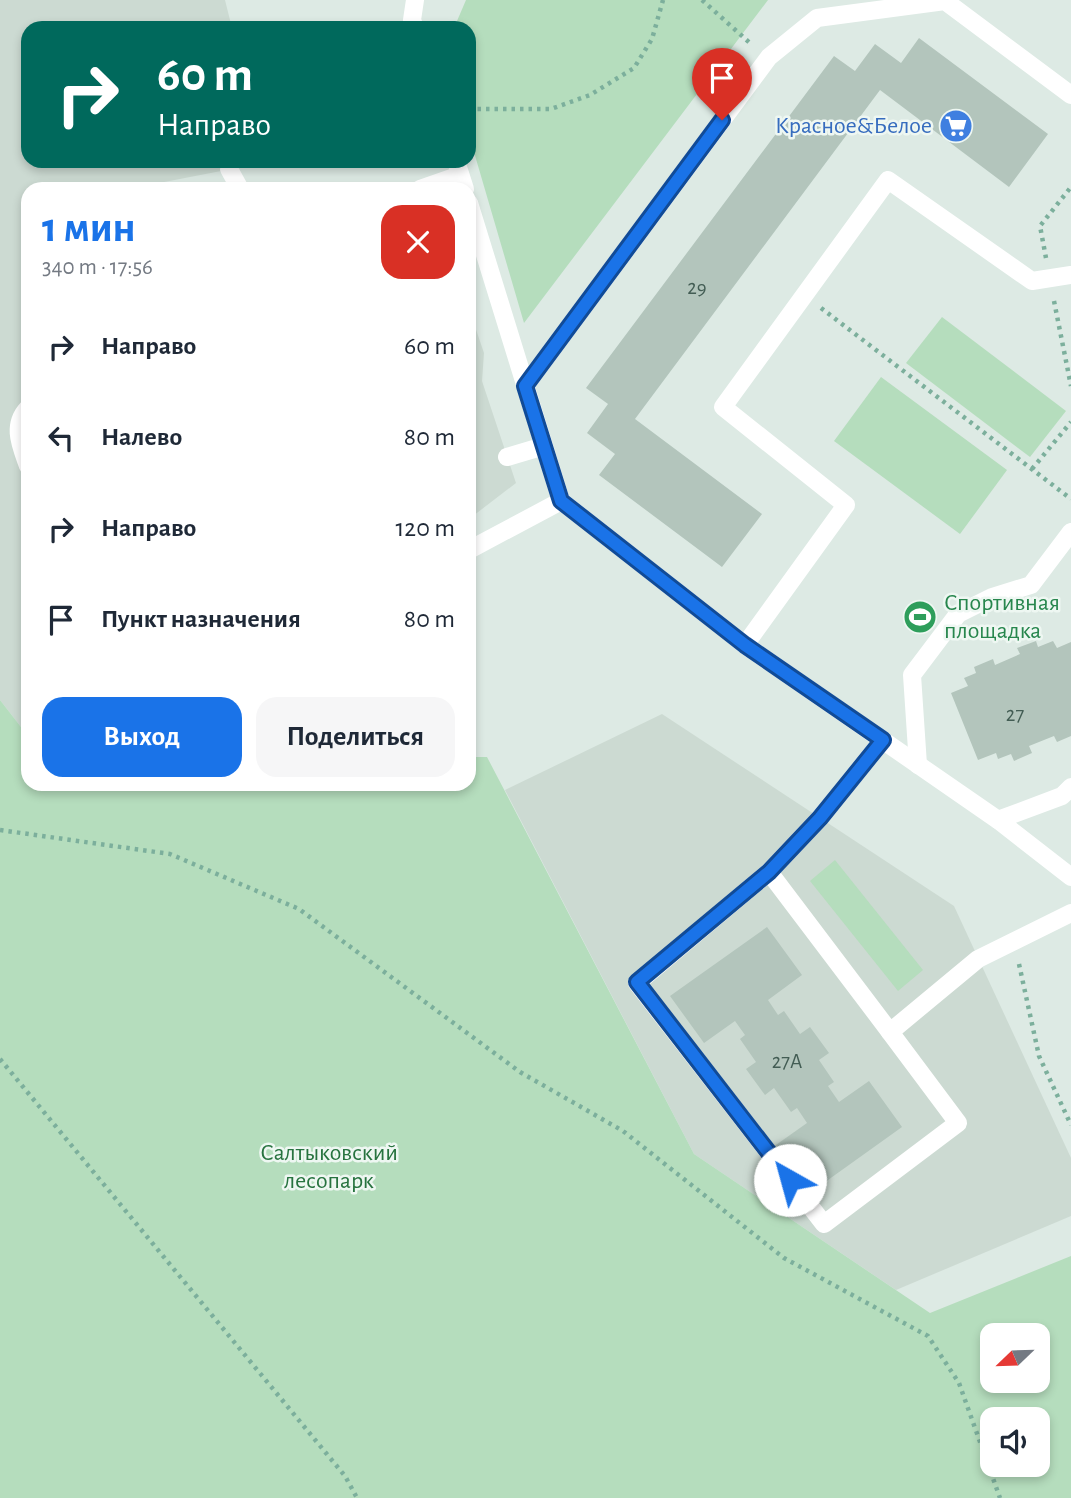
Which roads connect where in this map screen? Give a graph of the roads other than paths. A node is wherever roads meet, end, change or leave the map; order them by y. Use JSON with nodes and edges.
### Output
{"nodes":[{"id":1,"x":415,"y":0,"type":"edge"},
{"id":2,"x":412,"y":21,"type":"edge"},
{"id":3,"x":1071,"y":95,"type":"edge"},
{"id":4,"x":229,"y":169,"type":"dead end"},
{"id":5,"x":460,"y":175,"type":"edge"},
{"id":6,"x":236,"y":182,"type":"edge"},
{"id":7,"x":440,"y":182,"type":"edge"},
{"id":8,"x":476,"y":226,"type":"edge"},
{"id":9,"x":1071,"y":275,"type":"edge"},
{"id":10,"x":525,"y":386,"type":"junction"},
{"id":11,"x":21,"y":420,"type":"edge"},
{"id":12,"x":21,"y":446,"type":"edge"},
{"id":13,"x":544,"y":446,"type":"junction"},
{"id":14,"x":507,"y":457,"type":"dead end"},
{"id":15,"x":561,"y":501,"type":"junction"},
{"id":16,"x":1071,"y":532,"type":"edge"},
{"id":17,"x":476,"y":546,"type":"edge"},
{"id":18,"x":745,"y":645,"type":"junction"},
{"id":19,"x":883,"y":740,"type":"junction"},
{"id":20,"x":918,"y":765,"type":"junction"},
{"id":21,"x":1071,"y":787,"type":"edge"},
{"id":22,"x":998,"y":820,"type":"junction"},
{"id":23,"x":769,"y":872,"type":"junction"},
{"id":24,"x":1071,"y":877,"type":"edge"},
{"id":25,"x":1071,"y":913,"type":"edge"},
{"id":26,"x":890,"y":1032,"type":"junction"}],
"edges":[{"from":1,"to":2,"type":"lane"},
{"from":3,"to":10,"type":"lane"},
{"from":4,"to":6,"type":"lane"},
{"from":5,"to":7,"type":"lane"},
{"from":8,"to":10,"type":"lane"},
{"from":9,"to":18,"type":"lane"},
{"from":10,"to":13,"type":"lane"},
{"from":11,"to":12,"type":"lane"},
{"from":13,"to":14,"type":"lane"},
{"from":13,"to":15,"type":"lane"},
{"from":15,"to":17,"type":"lane"},
{"from":15,"to":18,"type":"lane"},
{"from":16,"to":20,"type":"lane"},
{"from":18,"to":19,"type":"lane"},
{"from":19,"to":20,"type":"lane"},
{"from":19,"to":23,"type":"lane"},
{"from":20,"to":22,"type":"lane"},
{"from":21,"to":22,"type":"lane"},
{"from":22,"to":24,"type":"lane"},
{"from":23,"to":26,"type":"lane"},
{"from":23,"to":26,"type":"lane"},
{"from":25,"to":26,"type":"lane"}]}
